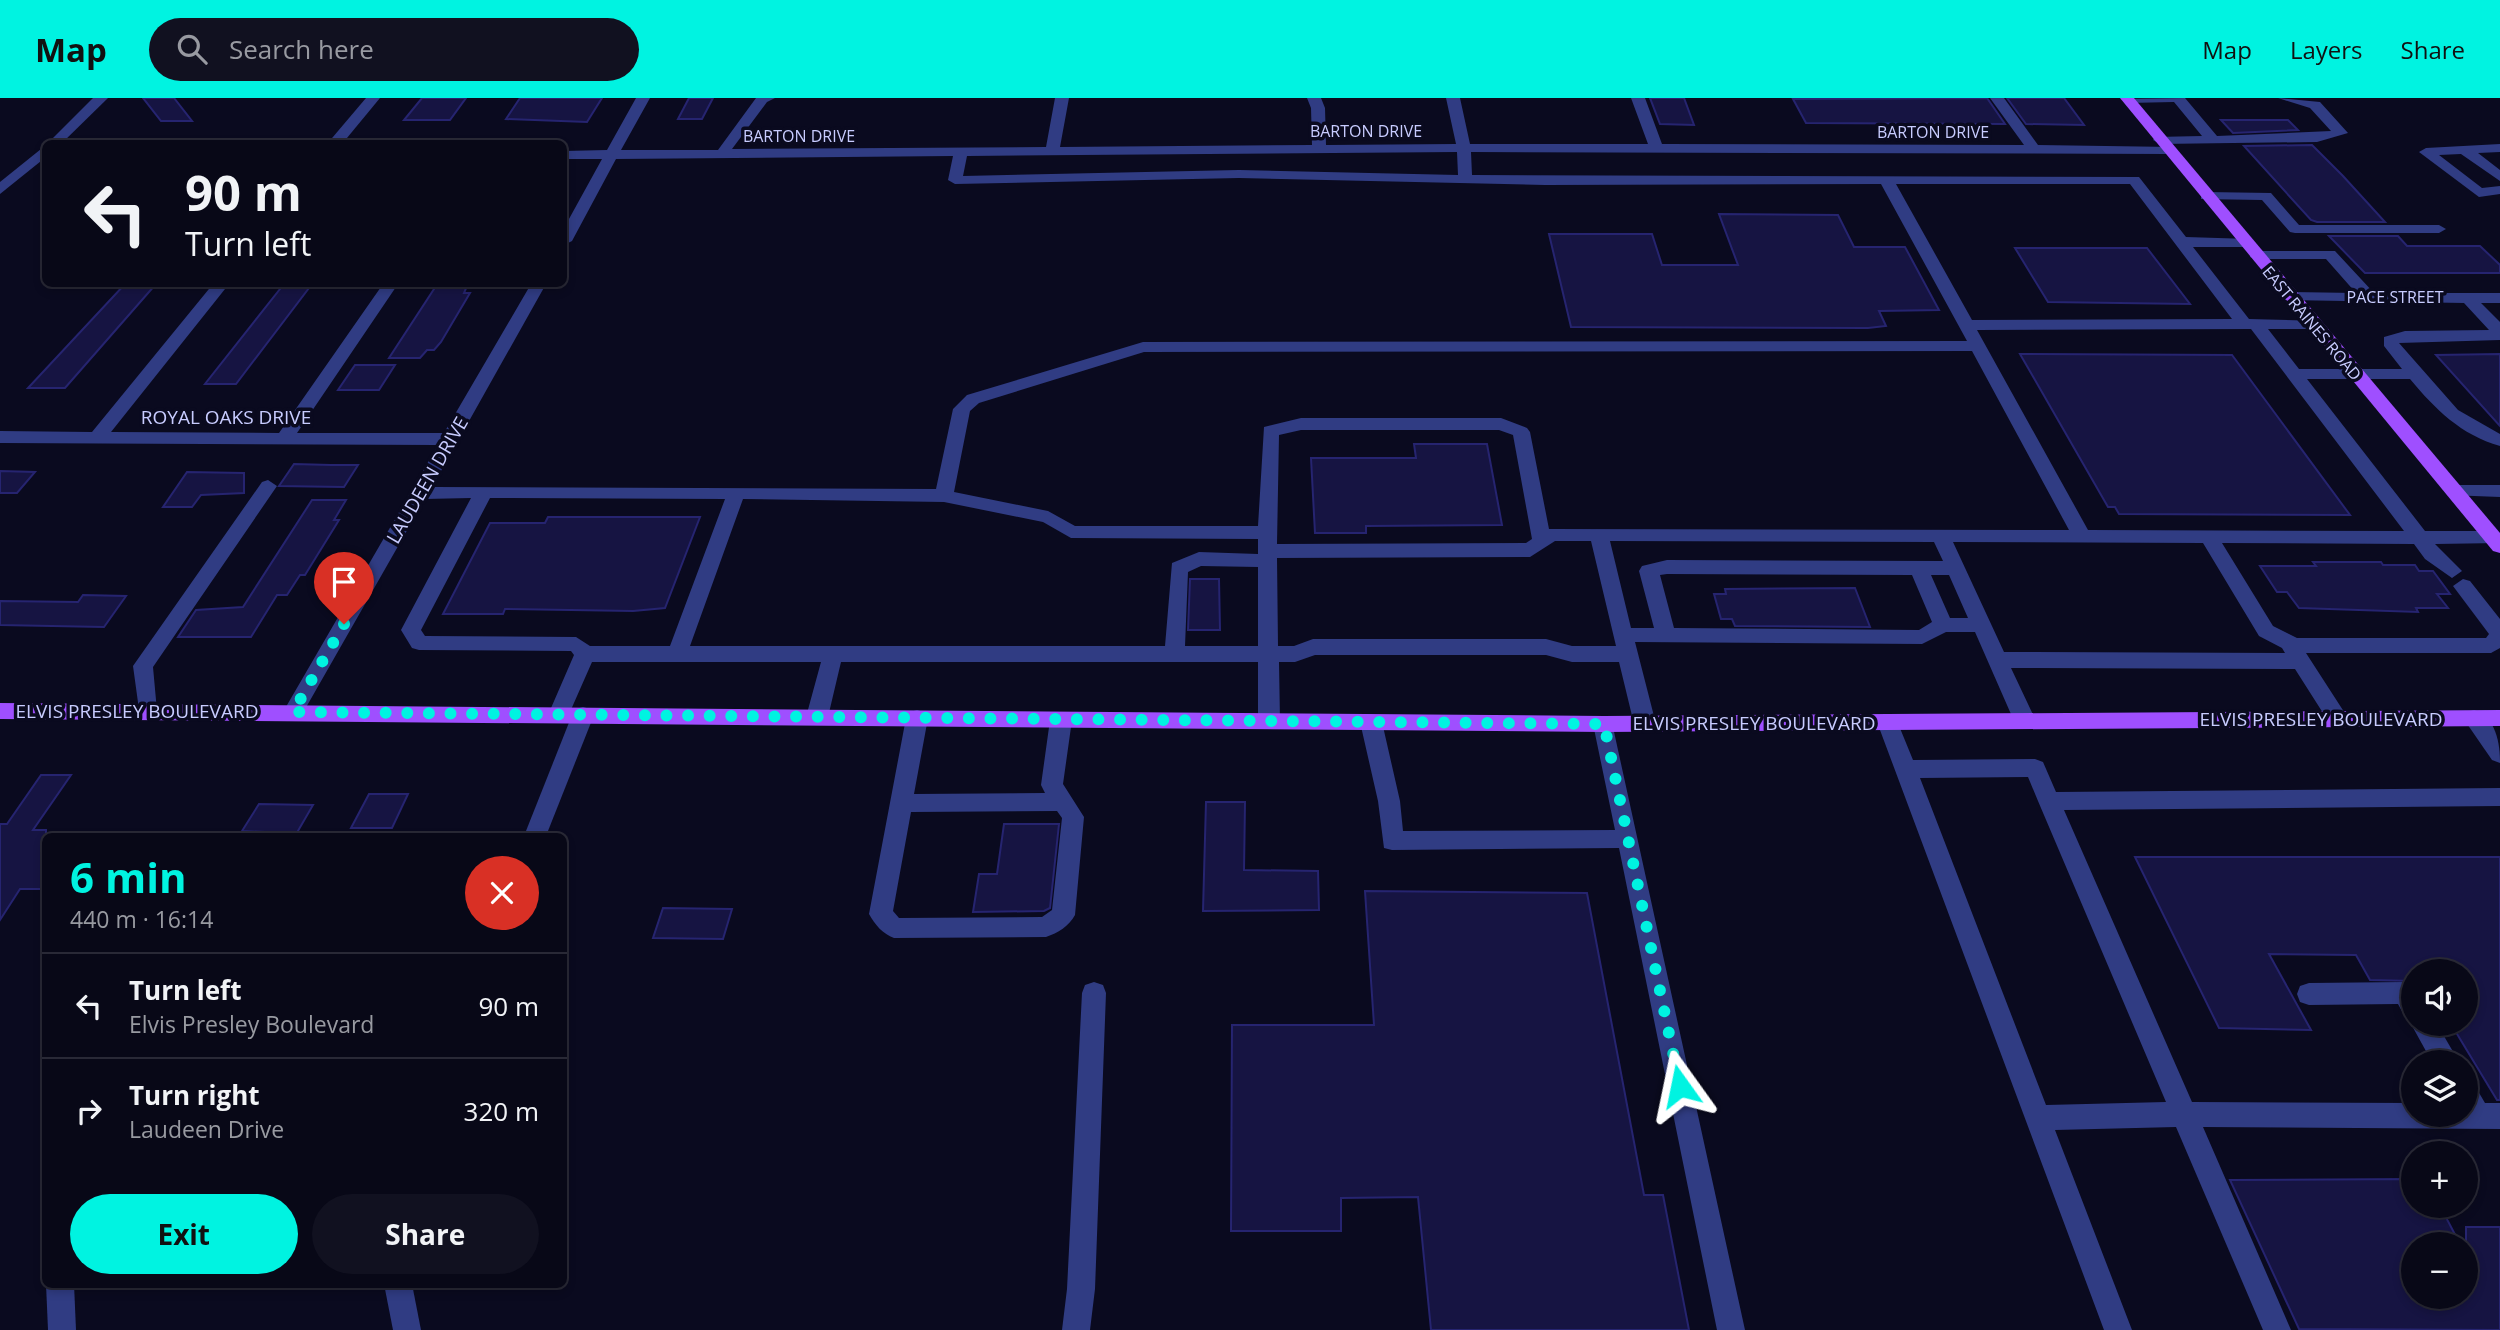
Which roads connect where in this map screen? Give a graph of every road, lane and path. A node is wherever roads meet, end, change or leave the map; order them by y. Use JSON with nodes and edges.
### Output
{"nodes":[{"id":1,"x":101,"y":98,"type":"edge"},
{"id":2,"x":373,"y":98,"type":"edge"},
{"id":3,"x":643,"y":98,"type":"edge"},
{"id":4,"x":768,"y":98,"type":"edge"},
{"id":5,"x":1062,"y":98,"type":"edge"},
{"id":6,"x":1314,"y":98,"type":"edge"},
{"id":7,"x":1452,"y":98,"type":"edge"},
{"id":8,"x":1638,"y":98,"type":"edge"},
{"id":9,"x":1997,"y":98,"type":"edge"},
{"id":10,"x":2127,"y":98,"type":"edge"},
{"id":11,"x":2187,"y":98,"type":"edge"},
{"id":12,"x":2285,"y":98,"type":"edge"},
{"id":13,"x":2178,"y":99,"type":"edge"},
{"id":14,"x":56,"y":140,"type":"edge"},
{"id":15,"x":337,"y":140,"type":"edge"},
{"id":16,"x":2213,"y":140,"type":"junction"},
{"id":17,"x":2165,"y":145,"type":"junction"},
{"id":18,"x":1464,"y":148,"type":"junction"},
{"id":19,"x":2500,"y":148,"type":"edge"},
{"id":20,"x":1319,"y":149,"type":"junction"},
{"id":21,"x":1657,"y":149,"type":"junction"},
{"id":22,"x":2463,"y":149,"type":"junction"},
{"id":23,"x":2034,"y":150,"type":"junction"},
{"id":24,"x":1052,"y":151,"type":"junction"},
{"id":25,"x":961,"y":152,"type":"junction"},
{"id":26,"x":722,"y":154,"type":"junction"},
{"id":27,"x":42,"y":155,"type":"edge"},
{"id":28,"x":567,"y":155,"type":"edge"},
{"id":29,"x":612,"y":155,"type":"junction"},
{"id":30,"x":2500,"y":177,"type":"edge"},
{"id":31,"x":1465,"y":179,"type":"junction"},
{"id":32,"x":1886,"y":180,"type":"junction"},
{"id":33,"x":0,"y":190,"type":"edge"},
{"id":34,"x":2500,"y":190,"type":"edge"},
{"id":35,"x":2206,"y":196,"type":"junction"},
{"id":36,"x":2439,"y":229,"type":"dead end"},
{"id":37,"x":567,"y":236,"type":"edge"},
{"id":38,"x":2181,"y":242,"type":"junction"},
{"id":39,"x":2250,"y":248,"type":"junction"},
{"id":40,"x":219,"y":287,"type":"edge"},
{"id":41,"x":389,"y":287,"type":"edge"},
{"id":42,"x":537,"y":287,"type":"edge"},
{"id":43,"x":2291,"y":297,"type":"junction"},
{"id":44,"x":2369,"y":297,"type":"junction"},
{"id":45,"x":2468,"y":298,"type":"junction"},
{"id":46,"x":2500,"y":298,"type":"edge"},
{"id":47,"x":2250,"y":324,"type":"junction"},
{"id":48,"x":2314,"y":324,"type":"junction"},
{"id":49,"x":1966,"y":326,"type":"junction"},
{"id":50,"x":2500,"y":334,"type":"edge"},
{"id":51,"x":1978,"y":346,"type":"junction"},
{"id":52,"x":2294,"y":374,"type":"junction"},
{"id":53,"x":2356,"y":374,"type":"junction"},
{"id":54,"x":2416,"y":374,"type":"junction"},
{"id":55,"x":0,"y":437,"type":"edge"},
{"id":56,"x":97,"y":437,"type":"junction"},
{"id":57,"x":284,"y":438,"type":"junction"},
{"id":58,"x":451,"y":439,"type":"junction"},
{"id":59,"x":2500,"y":440,"type":"edge"},
{"id":60,"x":268,"y":486,"type":"dead end"},
{"id":61,"x":2454,"y":491,"type":"junction"},
{"id":62,"x":2500,"y":491,"type":"edge"},
{"id":63,"x":484,"y":492,"type":"junction"},
{"id":64,"x":420,"y":493,"type":"junction"},
{"id":65,"x":736,"y":493,"type":"junction"},
{"id":66,"x":944,"y":496,"type":"junction"},
{"id":67,"x":1599,"y":534,"type":"junction"},
{"id":68,"x":1940,"y":534,"type":"junction"},
{"id":69,"x":2081,"y":534,"type":"junction"},
{"id":70,"x":2207,"y":536,"type":"junction"},
{"id":71,"x":2419,"y":537,"type":"junction"},
{"id":72,"x":1542,"y":542,"type":"junction"},
{"id":73,"x":2497,"y":542,"type":"edge"},
{"id":74,"x":1267,"y":548,"type":"junction"},
{"id":75,"x":1919,"y":568,"type":"junction"},
{"id":76,"x":1955,"y":568,"type":"junction"},
{"id":77,"x":1943,"y":625,"type":"junction"},
{"id":78,"x":1981,"y":625,"type":"junction"},
{"id":79,"x":2500,"y":634,"type":"edge"},
{"id":80,"x":1666,"y":636,"type":"junction"},
{"id":81,"x":1626,"y":644,"type":"junction"},
{"id":82,"x":2296,"y":653,"type":"junction"},
{"id":83,"x":584,"y":654,"type":"junction"},
{"id":84,"x":677,"y":654,"type":"junction"},
{"id":85,"x":832,"y":654,"type":"junction"},
{"id":86,"x":1175,"y":654,"type":"junction"},
{"id":87,"x":1269,"y":654,"type":"junction"},
{"id":88,"x":1997,"y":660,"type":"junction"},
{"id":89,"x":0,"y":711,"type":"edge"},
{"id":90,"x":147,"y":711,"type":"junction"},
{"id":91,"x":293,"y":712,"type":"junction"},
{"id":92,"x":559,"y":715,"type":"junction"},
{"id":93,"x":583,"y":715,"type":"junction"},
{"id":94,"x":817,"y":717,"type":"junction"},
{"id":95,"x":917,"y":718,"type":"junction"},
{"id":96,"x":2337,"y":718,"type":"junction"},
{"id":97,"x":2474,"y":718,"type":"junction"},
{"id":98,"x":2500,"y":718,"type":"edge"},
{"id":99,"x":1061,"y":720,"type":"junction"},
{"id":100,"x":1269,"y":721,"type":"junction"},
{"id":101,"x":2025,"y":721,"type":"junction"},
{"id":102,"x":1371,"y":722,"type":"junction"},
{"id":103,"x":1888,"y":722,"type":"junction"},
{"id":104,"x":1604,"y":724,"type":"junction"},
{"id":105,"x":1645,"y":724,"type":"junction"},
{"id":106,"x":2500,"y":754,"type":"edge"},
{"id":107,"x":1906,"y":769,"type":"junction"},
{"id":108,"x":2500,"y":797,"type":"edge"},
{"id":109,"x":2049,"y":801,"type":"junction"},
{"id":110,"x":1063,"y":802,"type":"junction"},
{"id":111,"x":901,"y":803,"type":"junction"},
{"id":112,"x":536,"y":833,"type":"edge"},
{"id":113,"x":1628,"y":839,"type":"junction"},
{"id":114,"x":1094,"y":993,"type":"dead end"},
{"id":115,"x":2309,"y":993,"type":"dead end"},
{"id":116,"x":2401,"y":993,"type":"edge"},
{"id":117,"x":2481,"y":1109,"type":"edge"},
{"id":118,"x":2183,"y":1114,"type":"junction"},
{"id":119,"x":2039,"y":1118,"type":"junction"},
{"id":120,"x":60,"y":1288,"type":"edge"},
{"id":121,"x":399,"y":1288,"type":"edge"},
{"id":122,"x":62,"y":1330,"type":"edge"},
{"id":123,"x":407,"y":1330,"type":"edge"},
{"id":124,"x":1076,"y":1330,"type":"edge"},
{"id":125,"x":1731,"y":1330,"type":"edge"},
{"id":126,"x":2118,"y":1330,"type":"edge"},
{"id":127,"x":2277,"y":1330,"type":"edge"}],
"edges":[{"from":1,"to":14,"type":"street"},
{"from":2,"to":15,"type":"street"},
{"from":3,"to":29,"type":"street"},
{"from":4,"to":26,"type":"street"},
{"from":5,"to":24,"type":"street"},
{"from":6,"to":20,"type":"street"},
{"from":7,"to":18,"type":"street"},
{"from":8,"to":21,"type":"street"},
{"from":9,"to":23,"type":"street"},
{"from":10,"to":13,"type":"street"},
{"from":10,"to":17,"type":"main road","name":"EAST RAINES ROAD"},
{"from":11,"to":13,"type":"street"},
{"from":12,"to":16,"type":"street","name":"BARTON DRIVE"},
{"from":13,"to":16,"type":"street"},
{"from":16,"to":17,"type":"street","name":"BARTON DRIVE"},
{"from":17,"to":23,"type":"street","name":"BARTON DRIVE"},
{"from":17,"to":35,"type":"main road","name":"EAST RAINES ROAD"},
{"from":18,"to":20,"type":"street","name":"BARTON DRIVE"},
{"from":18,"to":21,"type":"street","name":"BARTON DRIVE"},
{"from":18,"to":31,"type":"street"},
{"from":19,"to":22,"type":"street"},
{"from":20,"to":24,"type":"street","name":"BARTON DRIVE"},
{"from":21,"to":23,"type":"street","name":"BARTON DRIVE"},
{"from":22,"to":30,"type":"street"},
{"from":22,"to":34,"type":"street"},
{"from":24,"to":25,"type":"street","name":"BARTON DRIVE"},
{"from":25,"to":26,"type":"street","name":"BARTON DRIVE"},
{"from":25,"to":31,"type":"street"},
{"from":26,"to":29,"type":"street","name":"BARTON DRIVE"},
{"from":27,"to":33,"type":"street"},
{"from":28,"to":29,"type":"street","name":"BARTON DRIVE"},
{"from":29,"to":37,"type":"street"},
{"from":31,"to":32,"type":"street"},
{"from":32,"to":38,"type":"street"},
{"from":32,"to":49,"type":"street"},
{"from":35,"to":36,"type":"street"},
{"from":35,"to":39,"type":"main road","name":"EAST RAINES ROAD"},
{"from":38,"to":39,"type":"street"},
{"from":38,"to":47,"type":"street"},
{"from":39,"to":43,"type":"main road","name":"EAST RAINES ROAD"},
{"from":39,"to":44,"type":"street"},
{"from":40,"to":56,"type":"street"},
{"from":41,"to":57,"type":"street"},
{"from":42,"to":58,"type":"street","name":"LAUDEEN DRIVE"},
{"from":43,"to":44,"type":"street","name":"PACE STREET"},
{"from":43,"to":48,"type":"main road","name":"EAST RAINES ROAD"},
{"from":44,"to":45,"type":"street","name":"PACE STREET"},
{"from":45,"to":46,"type":"street","name":"PACE STREET"},
{"from":45,"to":50,"type":"street"},
{"from":47,"to":48,"type":"street"},
{"from":47,"to":49,"type":"street"},
{"from":47,"to":52,"type":"street"},
{"from":48,"to":53,"type":"main road","name":"EAST RAINES ROAD"},
{"from":49,"to":51,"type":"street"},
{"from":50,"to":54,"type":"street"},
{"from":51,"to":66,"type":"street"},
{"from":51,"to":69,"type":"street"},
{"from":52,"to":53,"type":"street"},
{"from":52,"to":71,"type":"street"},
{"from":53,"to":54,"type":"street"},
{"from":53,"to":61,"type":"main road","name":"EAST RAINES ROAD"},
{"from":54,"to":59,"type":"street"},
{"from":55,"to":56,"type":"street","name":"ROYAL OAKS DRIVE"},
{"from":56,"to":57,"type":"street","name":"ROYAL OAKS DRIVE"},
{"from":57,"to":58,"type":"street","name":"ROYAL OAKS DRIVE"},
{"from":58,"to":64,"type":"street","name":"LAUDEEN DRIVE"},
{"from":60,"to":90,"type":"street"},
{"from":61,"to":62,"type":"street"},
{"from":61,"to":73,"type":"main road","name":"EAST RAINES ROAD"},
{"from":63,"to":64,"type":"street"},
{"from":63,"to":65,"type":"street"},
{"from":63,"to":83,"type":"street"},
{"from":64,"to":91,"type":"street","name":"LAUDEEN DRIVE"},
{"from":65,"to":66,"type":"street"},
{"from":65,"to":84,"type":"street"},
{"from":66,"to":74,"type":"street"},
{"from":67,"to":68,"type":"street"},
{"from":67,"to":72,"type":"street"},
{"from":67,"to":81,"type":"street"},
{"from":68,"to":69,"type":"street"},
{"from":68,"to":76,"type":"street"},
{"from":69,"to":70,"type":"street"},
{"from":70,"to":71,"type":"street"},
{"from":70,"to":82,"type":"street"},
{"from":71,"to":73,"type":"street"},
{"from":71,"to":79,"type":"street"},
{"from":72,"to":74,"type":"street"},
{"from":72,"to":74,"type":"street"},
{"from":74,"to":86,"type":"street"},
{"from":74,"to":87,"type":"street"},
{"from":75,"to":76,"type":"street"},
{"from":75,"to":77,"type":"street"},
{"from":75,"to":80,"type":"street"},
{"from":76,"to":78,"type":"street"},
{"from":77,"to":78,"type":"street"},
{"from":77,"to":80,"type":"street"},
{"from":78,"to":88,"type":"street"},
{"from":79,"to":82,"type":"street"},
{"from":80,"to":81,"type":"street"},
{"from":81,"to":87,"type":"street"},
{"from":81,"to":105,"type":"street"},
{"from":82,"to":88,"type":"street"},
{"from":82,"to":96,"type":"street"},
{"from":83,"to":84,"type":"street"},
{"from":83,"to":92,"type":"street"},
{"from":84,"to":85,"type":"street"},
{"from":85,"to":86,"type":"street"},
{"from":85,"to":94,"type":"street"},
{"from":86,"to":87,"type":"street"},
{"from":87,"to":100,"type":"street"},
{"from":88,"to":101,"type":"street"},
{"from":89,"to":90,"type":"main road","name":"ELVIS PRESLEY BOULEVARD"},
{"from":90,"to":91,"type":"main road","name":"ELVIS PRESLEY BOULEVARD"},
{"from":91,"to":92,"type":"main road","name":"ELVIS PRESLEY BOULEVARD"},
{"from":92,"to":93,"type":"main road","name":"ELVIS PRESLEY BOULEVARD"},
{"from":93,"to":94,"type":"main road","name":"ELVIS PRESLEY BOULEVARD"},
{"from":93,"to":112,"type":"street"},
{"from":94,"to":95,"type":"main road","name":"ELVIS PRESLEY BOULEVARD"},
{"from":95,"to":99,"type":"main road","name":"ELVIS PRESLEY BOULEVARD"},
{"from":95,"to":111,"type":"street"},
{"from":96,"to":97,"type":"main road","name":"ELVIS PRESLEY BOULEVARD"},
{"from":96,"to":101,"type":"main road","name":"ELVIS PRESLEY BOULEVARD"},
{"from":97,"to":98,"type":"main road","name":"ELVIS PRESLEY BOULEVARD"},
{"from":97,"to":106,"type":"street"},
{"from":99,"to":100,"type":"main road","name":"ELVIS PRESLEY BOULEVARD"},
{"from":99,"to":110,"type":"street"},
{"from":100,"to":102,"type":"main road","name":"ELVIS PRESLEY BOULEVARD"},
{"from":101,"to":103,"type":"main road","name":"ELVIS PRESLEY BOULEVARD"},
{"from":102,"to":104,"type":"main road","name":"ELVIS PRESLEY BOULEVARD"},
{"from":102,"to":113,"type":"street"},
{"from":103,"to":105,"type":"main road","name":"ELVIS PRESLEY BOULEVARD"},
{"from":103,"to":107,"type":"street"},
{"from":104,"to":105,"type":"main road","name":"ELVIS PRESLEY BOULEVARD"},
{"from":104,"to":113,"type":"street"},
{"from":107,"to":109,"type":"street"},
{"from":107,"to":119,"type":"street"},
{"from":108,"to":109,"type":"street"},
{"from":109,"to":118,"type":"street"},
{"from":110,"to":111,"type":"street"},
{"from":110,"to":111,"type":"street"},
{"from":113,"to":125,"type":"street"},
{"from":114,"to":124,"type":"street"},
{"from":115,"to":116,"type":"street"},
{"from":117,"to":118,"type":"street"},
{"from":118,"to":119,"type":"street"},
{"from":118,"to":127,"type":"street"},
{"from":119,"to":126,"type":"street"},
{"from":120,"to":122,"type":"street"},
{"from":121,"to":123,"type":"street"}]}
